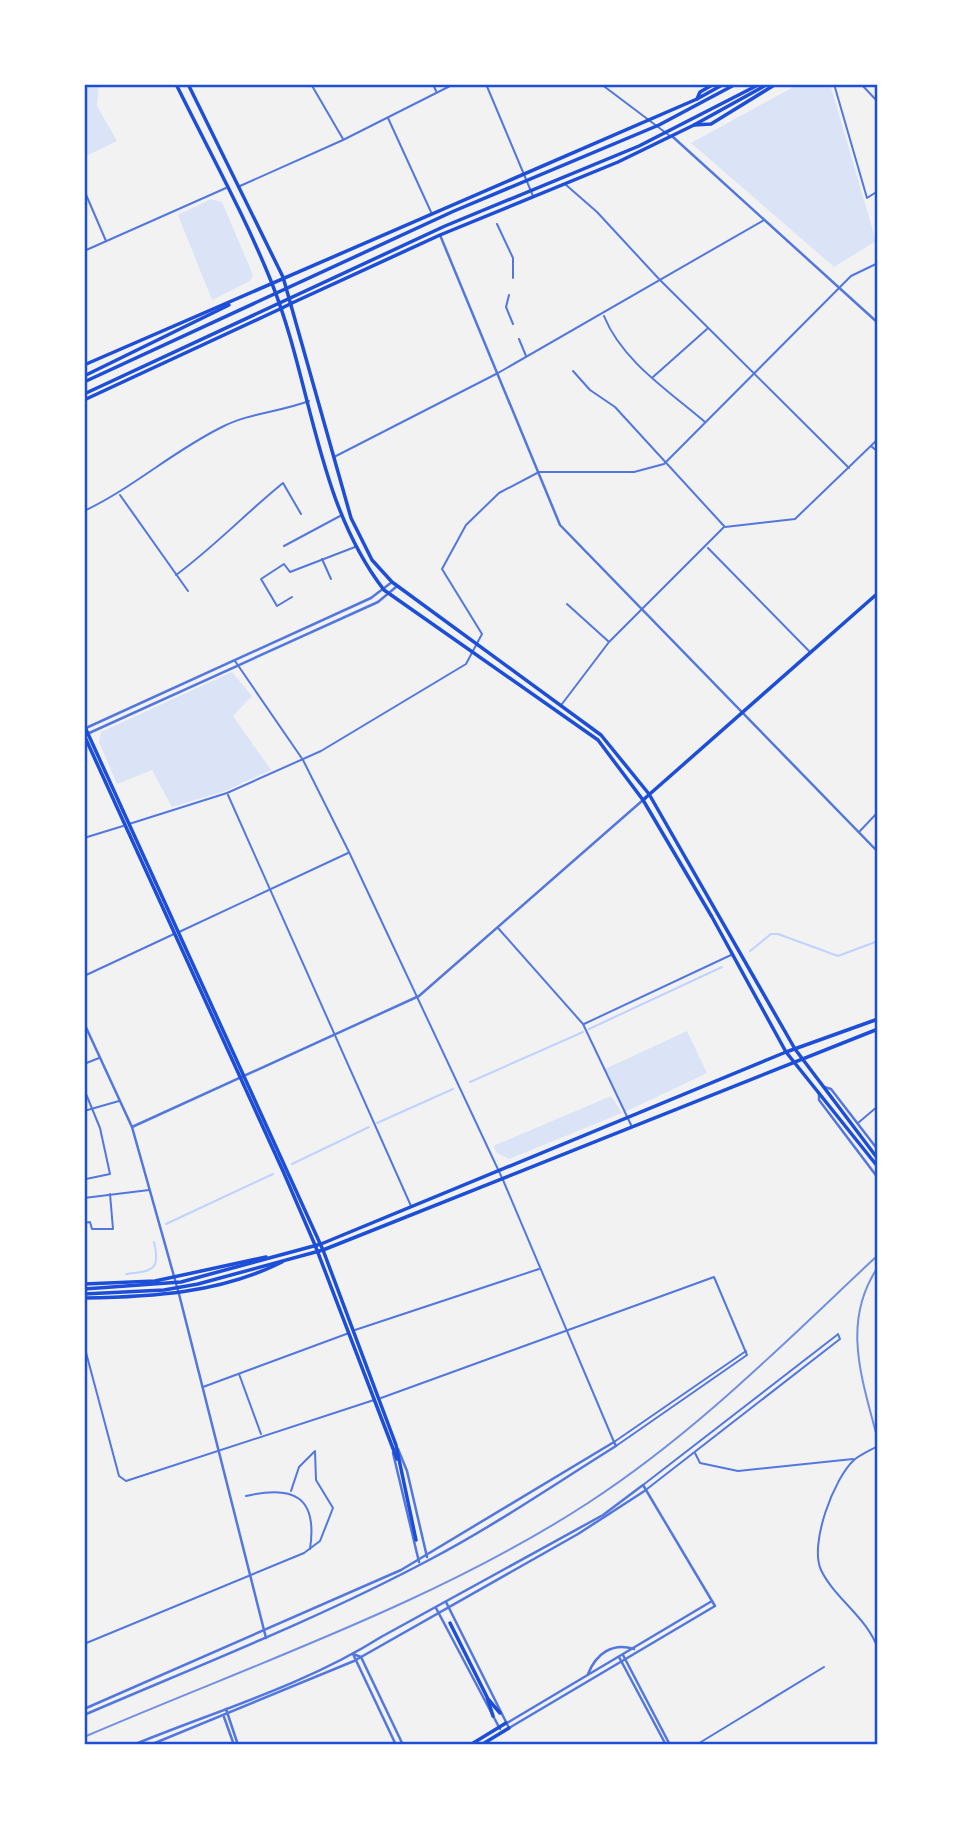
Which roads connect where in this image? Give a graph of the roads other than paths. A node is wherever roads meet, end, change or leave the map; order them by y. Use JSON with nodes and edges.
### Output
{"nodes":[{"id":1,"x":176,"y":84,"type":"edge"},
{"id":2,"x":188,"y":84,"type":"edge"},
{"id":3,"x":311,"y":84,"type":"edge"},
{"id":4,"x":433,"y":84,"type":"edge"},
{"id":5,"x":454,"y":84,"type":"edge"},
{"id":6,"x":486,"y":84,"type":"edge"},
{"id":7,"x":601,"y":84,"type":"edge"},
{"id":8,"x":714,"y":84,"type":"edge"},
{"id":9,"x":724,"y":84,"type":"edge"},
{"id":10,"x":736,"y":84,"type":"edge"},
{"id":11,"x":760,"y":84,"type":"edge"},
{"id":12,"x":768,"y":84,"type":"edge"},
{"id":13,"x":776,"y":84,"type":"edge"},
{"id":14,"x":834,"y":84,"type":"edge"},
{"id":15,"x":861,"y":84,"type":"edge"},
{"id":16,"x":436,"y":92,"type":"junction"},
{"id":17,"x":697,"y":99,"type":"junction"},
{"id":18,"x":878,"y":102,"type":"edge"},
{"id":19,"x":388,"y":117,"type":"junction"},
{"id":20,"x":649,"y":122,"type":"junction"},
{"id":21,"x":694,"y":125,"type":"junction"},
{"id":22,"x":673,"y":137,"type":"junction"},
{"id":23,"x":343,"y":140,"type":"junction"},
{"id":24,"x":524,"y":174,"type":"junction"},
{"id":25,"x":564,"y":184,"type":"junction"},
{"id":26,"x":239,"y":186,"type":"junction"},
{"id":27,"x":227,"y":188,"type":"junction"},
{"id":28,"x":84,"y":190,"type":"edge"},
{"id":29,"x":878,"y":191,"type":"edge"},
{"id":30,"x":533,"y":196,"type":"junction"},
{"id":31,"x":431,"y":212,"type":"junction"},
{"id":32,"x":765,"y":219,"type":"junction"},
{"id":33,"x":497,"y":224,"type":"dead end"},
{"id":34,"x":440,"y":235,"type":"junction"},
{"id":35,"x":106,"y":241,"type":"junction"},
{"id":36,"x":84,"y":251,"type":"edge"},
{"id":37,"x":878,"y":263,"type":"edge"},
{"id":38,"x":283,"y":277,"type":"junction"},
{"id":39,"x":513,"y":278,"type":"dead end"},
{"id":40,"x":659,"y":279,"type":"junction"},
{"id":41,"x":271,"y":282,"type":"junction"},
{"id":42,"x":840,"y":288,"type":"junction"},
{"id":43,"x":509,"y":295,"type":"dead end"},
{"id":44,"x":292,"y":303,"type":"junction"},
{"id":45,"x":229,"y":304,"type":"junction"},
{"id":46,"x":280,"y":309,"type":"junction"},
{"id":47,"x":603,"y":314,"type":"junction"},
{"id":48,"x":878,"y":323,"type":"edge"},
{"id":49,"x":513,"y":324,"type":"dead end"},
{"id":50,"x":708,"y":328,"type":"junction"},
{"id":51,"x":519,"y":339,"type":"dead end"},
{"id":52,"x":526,"y":356,"type":"junction"},
{"id":53,"x":84,"y":365,"type":"edge"},
{"id":54,"x":573,"y":371,"type":"dead end"},
{"id":55,"x":498,"y":373,"type":"junction"},
{"id":56,"x":754,"y":375,"type":"junction"},
{"id":57,"x":84,"y":376,"type":"edge"},
{"id":58,"x":653,"y":377,"type":"junction"},
{"id":59,"x":84,"y":382,"type":"edge"},
{"id":60,"x":84,"y":394,"type":"edge"},
{"id":61,"x":84,"y":400,"type":"edge"},
{"id":62,"x":309,"y":401,"type":"junction"},
{"id":63,"x":706,"y":423,"type":"junction"},
{"id":64,"x":878,"y":439,"type":"edge"},
{"id":65,"x":871,"y":446,"type":"junction"},
{"id":66,"x":878,"y":452,"type":"edge"},
{"id":67,"x":334,"y":457,"type":"junction"},
{"id":68,"x":664,"y":464,"type":"junction"},
{"id":69,"x":849,"y":468,"type":"junction"},
{"id":70,"x":540,"y":472,"type":"junction"},
{"id":71,"x":120,"y":495,"type":"junction"},
{"id":72,"x":84,"y":511,"type":"edge"},
{"id":73,"x":300,"y":514,"type":"dead end"},
{"id":74,"x":340,"y":516,"type":"junction"},
{"id":75,"x":724,"y":527,"type":"junction"},
{"id":76,"x":284,"y":547,"type":"dead end"},
{"id":77,"x":356,"y":547,"type":"junction"},
{"id":78,"x":707,"y":547,"type":"junction"},
{"id":79,"x":322,"y":558,"type":"junction"},
{"id":80,"x":176,"y":575,"type":"junction"},
{"id":81,"x":331,"y":579,"type":"dead end"},
{"id":82,"x":392,"y":582,"type":"junction"},
{"id":83,"x":397,"y":586,"type":"junction"},
{"id":84,"x":384,"y":590,"type":"junction"},
{"id":85,"x":188,"y":591,"type":"dead end"},
{"id":86,"x":878,"y":593,"type":"edge"},
{"id":87,"x":389,"y":594,"type":"junction"},
{"id":88,"x":292,"y":597,"type":"dead end"},
{"id":89,"x":876,"y":599,"type":"edge"},
{"id":90,"x":567,"y":604,"type":"dead end"},
{"id":91,"x":642,"y":610,"type":"junction"},
{"id":92,"x":609,"y":642,"type":"junction"},
{"id":93,"x":477,"y":646,"type":"junction"},
{"id":94,"x":811,"y":652,"type":"junction"},
{"id":95,"x":474,"y":653,"type":"junction"},
{"id":96,"x":235,"y":662,"type":"junction"},
{"id":97,"x":562,"y":705,"type":"junction"},
{"id":98,"x":740,"y":712,"type":"junction"},
{"id":99,"x":85,"y":727,"type":"edge"},
{"id":100,"x":85,"y":735,"type":"edge"},
{"id":101,"x":303,"y":760,"type":"junction"},
{"id":102,"x":227,"y":793,"type":"junction"},
{"id":103,"x":649,"y":794,"type":"junction"},
{"id":104,"x":643,"y":800,"type":"junction"},
{"id":105,"x":878,"y":812,"type":"edge"},
{"id":106,"x":127,"y":825,"type":"junction"},
{"id":107,"x":858,"y":833,"type":"junction"},
{"id":108,"x":84,"y":838,"type":"edge"},
{"id":109,"x":349,"y":852,"type":"junction"},
{"id":110,"x":878,"y":852,"type":"edge"},
{"id":111,"x":270,"y":889,"type":"junction"},
{"id":112,"x":497,"y":927,"type":"junction"},
{"id":113,"x":177,"y":933,"type":"junction"},
{"id":114,"x":733,"y":954,"type":"junction"},
{"id":115,"x":84,"y":976,"type":"edge"},
{"id":116,"x":418,"y":996,"type":"junction"},
{"id":117,"x":878,"y":1019,"type":"edge"},
{"id":118,"x":84,"y":1023,"type":"edge"},
{"id":119,"x":583,"y":1024,"type":"junction"},
{"id":120,"x":878,"y":1029,"type":"edge"},
{"id":121,"x":335,"y":1035,"type":"junction"},
{"id":122,"x":795,"y":1049,"type":"junction"},
{"id":123,"x":786,"y":1052,"type":"junction"},
{"id":124,"x":801,"y":1057,"type":"junction"},
{"id":125,"x":100,"y":1058,"type":"junction"},
{"id":126,"x":792,"y":1061,"type":"junction"},
{"id":127,"x":84,"y":1064,"type":"edge"},
{"id":128,"x":246,"y":1075,"type":"junction"},
{"id":129,"x":241,"y":1078,"type":"junction"},
{"id":130,"x":84,"y":1089,"type":"edge"},
{"id":131,"x":820,"y":1089,"type":"junction"},
{"id":132,"x":120,"y":1101,"type":"junction"},
{"id":133,"x":832,"y":1104,"type":"junction"},
{"id":134,"x":878,"y":1106,"type":"edge"},
{"id":135,"x":92,"y":1109,"type":"junction"},
{"id":136,"x":84,"y":1111,"type":"edge"},
{"id":137,"x":627,"y":1119,"type":"junction"},
{"id":138,"x":858,"y":1124,"type":"junction"},
{"id":139,"x":132,"y":1127,"type":"junction"},
{"id":140,"x":632,"y":1127,"type":"junction"},
{"id":141,"x":878,"y":1150,"type":"edge"},
{"id":142,"x":878,"y":1159,"type":"edge"},
{"id":143,"x":84,"y":1164,"type":"edge"},
{"id":144,"x":878,"y":1167,"type":"edge"},
{"id":145,"x":499,"y":1172,"type":"junction"},
{"id":146,"x":878,"y":1178,"type":"edge"},
{"id":147,"x":503,"y":1180,"type":"junction"},
{"id":148,"x":150,"y":1190,"type":"junction"},
{"id":149,"x":110,"y":1194,"type":"junction"},
{"id":150,"x":84,"y":1198,"type":"edge"},
{"id":151,"x":411,"y":1207,"type":"junction"},
{"id":152,"x":84,"y":1223,"type":"edge"},
{"id":153,"x":318,"y":1245,"type":"junction"},
{"id":154,"x":323,"y":1251,"type":"junction"},
{"id":155,"x":318,"y":1252,"type":"junction"},
{"id":156,"x":282,"y":1256,"type":"junction"},
{"id":157,"x":282,"y":1262,"type":"junction"},
{"id":158,"x":538,"y":1269,"type":"junction"},
{"id":159,"x":175,"y":1278,"type":"junction"},
{"id":160,"x":84,"y":1291,"type":"edge"},
{"id":161,"x":179,"y":1294,"type":"junction"},
{"id":162,"x":354,"y":1331,"type":"junction"},
{"id":163,"x":565,"y":1332,"type":"junction"},
{"id":164,"x":348,"y":1333,"type":"junction"},
{"id":165,"x":84,"y":1345,"type":"edge"},
{"id":166,"x":746,"y":1351,"type":"junction"},
{"id":167,"x":239,"y":1373,"type":"junction"},
{"id":168,"x":202,"y":1387,"type":"junction"},
{"id":169,"x":380,"y":1398,"type":"junction"},
{"id":170,"x":374,"y":1400,"type":"junction"},
{"id":171,"x":261,"y":1435,"type":"junction"},
{"id":172,"x":615,"y":1444,"type":"junction"},
{"id":173,"x":394,"y":1446,"type":"junction"},
{"id":174,"x":878,"y":1446,"type":"edge"},
{"id":175,"x":218,"y":1449,"type":"junction"},
{"id":176,"x":694,"y":1452,"type":"junction"},
{"id":177,"x":855,"y":1459,"type":"junction"},
{"id":178,"x":643,"y":1485,"type":"junction"},
{"id":179,"x":646,"y":1489,"type":"junction"},
{"id":180,"x":291,"y":1492,"type":"junction"},
{"id":181,"x":246,"y":1496,"type":"dead end"},
{"id":182,"x":423,"y":1540,"type":"junction"},
{"id":183,"x":415,"y":1541,"type":"junction"},
{"id":184,"x":310,"y":1549,"type":"junction"},
{"id":185,"x":428,"y":1558,"type":"junction"},
{"id":186,"x":419,"y":1563,"type":"junction"},
{"id":187,"x":249,"y":1574,"type":"junction"},
{"id":188,"x":712,"y":1601,"type":"junction"},
{"id":189,"x":446,"y":1602,"type":"junction"},
{"id":190,"x":436,"y":1608,"type":"junction"},
{"id":191,"x":449,"y":1608,"type":"junction"},
{"id":192,"x":439,"y":1615,"type":"junction"},
{"id":193,"x":455,"y":1620,"type":"junction"},
{"id":194,"x":447,"y":1624,"type":"junction"},
{"id":195,"x":264,"y":1633,"type":"junction"},
{"id":196,"x":266,"y":1638,"type":"junction"},
{"id":197,"x":84,"y":1644,"type":"edge"},
{"id":198,"x":634,"y":1648,"type":"junction"},
{"id":199,"x":878,"y":1649,"type":"edge"},
{"id":200,"x":354,"y":1654,"type":"junction"},
{"id":201,"x":621,"y":1656,"type":"junction"},
{"id":202,"x":361,"y":1657,"type":"junction"},
{"id":203,"x":354,"y":1661,"type":"junction"},
{"id":204,"x":624,"y":1661,"type":"junction"},
{"id":205,"x":824,"y":1667,"type":"dead end"},
{"id":206,"x":588,"y":1676,"type":"junction"},
{"id":207,"x":487,"y":1697,"type":"junction"},
{"id":208,"x":84,"y":1709,"type":"edge"},
{"id":209,"x":225,"y":1713,"type":"junction"},
{"id":210,"x":500,"y":1713,"type":"junction"},
{"id":211,"x":84,"y":1715,"type":"edge"},
{"id":212,"x":493,"y":1716,"type":"junction"},
{"id":213,"x":506,"y":1723,"type":"junction"},
{"id":214,"x":509,"y":1728,"type":"junction"},
{"id":215,"x":500,"y":1730,"type":"junction"},
{"id":216,"x":133,"y":1745,"type":"edge"},
{"id":217,"x":152,"y":1745,"type":"edge"},
{"id":218,"x":236,"y":1745,"type":"edge"},
{"id":219,"x":396,"y":1745,"type":"edge"},
{"id":220,"x":403,"y":1745,"type":"edge"},
{"id":221,"x":470,"y":1745,"type":"edge"},
{"id":222,"x":481,"y":1745,"type":"edge"},
{"id":223,"x":668,"y":1745,"type":"edge"},
{"id":224,"x":696,"y":1745,"type":"edge"}],
"edges":[{"from":1,"to":27,"type":"main road"},
{"from":2,"to":26,"type":"main road"},
{"from":3,"to":23,"type":"street"},
{"from":4,"to":16,"type":"street"},
{"from":5,"to":16,"type":"street"},
{"from":6,"to":24,"type":"street"},
{"from":7,"to":20,"type":"street"},
{"from":8,"to":17,"type":"main road"},
{"from":9,"to":17,"type":"main road"},
{"from":10,"to":59,"type":"main road"},
{"from":11,"to":60,"type":"main road"},
{"from":12,"to":21,"type":"main road"},
{"from":13,"to":21,"type":"main road"},
{"from":14,"to":29,"type":"street"},
{"from":15,"to":18,"type":"street"},
{"from":16,"to":19,"type":"street"},
{"from":17,"to":20,"type":"main road"},
{"from":19,"to":23,"type":"street"},
{"from":19,"to":31,"type":"street"},
{"from":20,"to":22,"type":"street"},
{"from":20,"to":24,"type":"main road"},
{"from":21,"to":22,"type":"main road"},
{"from":22,"to":25,"type":"main road"},
{"from":22,"to":32,"type":"street"},
{"from":23,"to":26,"type":"street"},
{"from":24,"to":30,"type":"street"},
{"from":24,"to":31,"type":"main road"},
{"from":25,"to":30,"type":"main road"},
{"from":25,"to":40,"type":"street"},
{"from":26,"to":38,"type":"main road"},
{"from":27,"to":35,"type":"street"},
{"from":27,"to":41,"type":"main road"},
{"from":28,"to":35,"type":"street"},
{"from":30,"to":34,"type":"main road"},
{"from":31,"to":38,"type":"main road"},
{"from":32,"to":40,"type":"street"},
{"from":32,"to":42,"type":"street"},
{"from":33,"to":39,"type":"street"},
{"from":34,"to":44,"type":"main road"},
{"from":34,"to":55,"type":"street"},
{"from":35,"to":36,"type":"street"},
{"from":37,"to":42,"type":"street"},
{"from":38,"to":41,"type":"main road"},
{"from":38,"to":44,"type":"main road"},
{"from":40,"to":47,"type":"street"},
{"from":40,"to":50,"type":"street"},
{"from":41,"to":45,"type":"main road"},
{"from":41,"to":46,"type":"main road"},
{"from":42,"to":48,"type":"street"},
{"from":42,"to":56,"type":"street"},
{"from":43,"to":49,"type":"street"},
{"from":44,"to":46,"type":"main road"},
{"from":44,"to":67,"type":"main road"},
{"from":45,"to":53,"type":"main road"},
{"from":45,"to":57,"type":"main road"},
{"from":46,"to":61,"type":"main road"},
{"from":46,"to":62,"type":"main road"},
{"from":47,"to":52,"type":"street"},
{"from":47,"to":58,"type":"street"},
{"from":50,"to":56,"type":"street"},
{"from":50,"to":58,"type":"street"},
{"from":51,"to":52,"type":"street"},
{"from":52,"to":55,"type":"street"},
{"from":54,"to":68,"type":"street"},
{"from":55,"to":67,"type":"street"},
{"from":55,"to":70,"type":"street"},
{"from":56,"to":63,"type":"street"},
{"from":56,"to":69,"type":"street"},
{"from":58,"to":63,"type":"street"},
{"from":62,"to":71,"type":"street"},
{"from":62,"to":74,"type":"main road"},
{"from":63,"to":68,"type":"street"},
{"from":64,"to":65,"type":"street"},
{"from":65,"to":66,"type":"street"},
{"from":65,"to":69,"type":"street"},
{"from":67,"to":82,"type":"main road"},
{"from":68,"to":70,"type":"street"},
{"from":68,"to":75,"type":"street"},
{"from":69,"to":75,"type":"street"},
{"from":70,"to":91,"type":"street"},
{"from":70,"to":93,"type":"street"},
{"from":71,"to":72,"type":"street"},
{"from":71,"to":80,"type":"street"},
{"from":73,"to":80,"type":"street"},
{"from":74,"to":76,"type":"street"},
{"from":74,"to":77,"type":"main road"},
{"from":75,"to":78,"type":"street"},
{"from":77,"to":79,"type":"street"},
{"from":77,"to":84,"type":"main road"},
{"from":78,"to":91,"type":"street"},
{"from":78,"to":94,"type":"street"},
{"from":79,"to":81,"type":"street"},
{"from":79,"to":88,"type":"street"},
{"from":80,"to":85,"type":"street"},
{"from":82,"to":83,"type":"main road"},
{"from":82,"to":84,"type":"street"},
{"from":83,"to":87,"type":"street"},
{"from":83,"to":93,"type":"main road"},
{"from":84,"to":87,"type":"main road"},
{"from":84,"to":96,"type":"street"},
{"from":86,"to":89,"type":"main road"},
{"from":87,"to":95,"type":"main road"},
{"from":87,"to":96,"type":"street"},
{"from":89,"to":94,"type":"main road"},
{"from":90,"to":92,"type":"street"},
{"from":91,"to":92,"type":"street"},
{"from":91,"to":98,"type":"street"},
{"from":92,"to":97,"type":"street"},
{"from":93,"to":95,"type":"street"},
{"from":93,"to":97,"type":"main road"},
{"from":94,"to":98,"type":"main road"},
{"from":95,"to":101,"type":"street"},
{"from":95,"to":104,"type":"main road"},
{"from":96,"to":99,"type":"street"},
{"from":96,"to":100,"type":"street"},
{"from":96,"to":101,"type":"street"},
{"from":97,"to":103,"type":"main road"},
{"from":98,"to":103,"type":"main road"},
{"from":98,"to":107,"type":"street"},
{"from":99,"to":100,"type":"main road"},
{"from":100,"to":106,"type":"main road"},
{"from":101,"to":102,"type":"street"},
{"from":101,"to":109,"type":"street"},
{"from":102,"to":106,"type":"street"},
{"from":102,"to":111,"type":"street"},
{"from":103,"to":104,"type":"main road"},
{"from":103,"to":122,"type":"main road"},
{"from":104,"to":112,"type":"street"},
{"from":104,"to":114,"type":"main road"},
{"from":105,"to":107,"type":"street"},
{"from":106,"to":108,"type":"street"},
{"from":106,"to":113,"type":"main road"},
{"from":107,"to":110,"type":"street"},
{"from":109,"to":111,"type":"street"},
{"from":109,"to":116,"type":"street"},
{"from":111,"to":113,"type":"street"},
{"from":111,"to":121,"type":"street"},
{"from":112,"to":116,"type":"street"},
{"from":112,"to":119,"type":"street"},
{"from":113,"to":115,"type":"street"},
{"from":113,"to":128,"type":"main road"},
{"from":113,"to":129,"type":"main road"},
{"from":114,"to":119,"type":"street"},
{"from":114,"to":123,"type":"main road"},
{"from":116,"to":121,"type":"street"},
{"from":116,"to":145,"type":"street"},
{"from":117,"to":122,"type":"main road"},
{"from":118,"to":125,"type":"street"},
{"from":119,"to":137,"type":"street"},
{"from":120,"to":124,"type":"main road"},
{"from":121,"to":128,"type":"street"},
{"from":121,"to":151,"type":"street"},
{"from":122,"to":123,"type":"main road"},
{"from":122,"to":124,"type":"main road"},
{"from":123,"to":126,"type":"main road"},
{"from":123,"to":137,"type":"main road"},
{"from":124,"to":126,"type":"main road"},
{"from":124,"to":131,"type":"main road"},
{"from":125,"to":127,"type":"street"},
{"from":125,"to":132,"type":"street"},
{"from":126,"to":131,"type":"main road"},
{"from":126,"to":140,"type":"main road"},
{"from":128,"to":129,"type":"street"},
{"from":128,"to":153,"type":"main road"},
{"from":129,"to":139,"type":"street"},
{"from":129,"to":153,"type":"main road"},
{"from":130,"to":135,"type":"street"},
{"from":131,"to":133,"type":"main road"},
{"from":131,"to":138,"type":"street"},
{"from":131,"to":146,"type":"street"},
{"from":132,"to":135,"type":"street"},
{"from":132,"to":139,"type":"street"},
{"from":133,"to":142,"type":"main road"},
{"from":133,"to":144,"type":"main road"},
{"from":134,"to":138,"type":"street"},
{"from":135,"to":136,"type":"street"},
{"from":135,"to":143,"type":"street"},
{"from":137,"to":140,"type":"street"},
{"from":137,"to":145,"type":"main road"},
{"from":138,"to":141,"type":"street"},
{"from":139,"to":148,"type":"street"},
{"from":140,"to":147,"type":"main road"},
{"from":145,"to":147,"type":"street"},
{"from":145,"to":151,"type":"main road"},
{"from":147,"to":154,"type":"main road"},
{"from":147,"to":158,"type":"street"},
{"from":148,"to":149,"type":"street"},
{"from":148,"to":159,"type":"street"},
{"from":149,"to":150,"type":"street"},
{"from":149,"to":152,"type":"street"},
{"from":151,"to":153,"type":"main road"},
{"from":153,"to":154,"type":"main road"},
{"from":153,"to":155,"type":"main road"},
{"from":153,"to":156,"type":"main road"},
{"from":154,"to":155,"type":"main road"},
{"from":154,"to":162,"type":"main road"},
{"from":155,"to":157,"type":"main road"},
{"from":155,"to":164,"type":"main road"},
{"from":156,"to":159,"type":"main road"},
{"from":156,"to":160,"type":"main road"},
{"from":157,"to":160,"type":"main road"},
{"from":157,"to":161,"type":"main road"},
{"from":158,"to":162,"type":"street"},
{"from":158,"to":163,"type":"street"},
{"from":159,"to":160,"type":"main road"},
{"from":159,"to":161,"type":"street"},
{"from":160,"to":161,"type":"main road"},
{"from":161,"to":168,"type":"street"},
{"from":162,"to":169,"type":"main road"},
{"from":163,"to":166,"type":"street"},
{"from":163,"to":169,"type":"street"},
{"from":163,"to":172,"type":"street"},
{"from":164,"to":167,"type":"street"},
{"from":164,"to":170,"type":"main road"},
{"from":165,"to":175,"type":"street"},
{"from":166,"to":172,"type":"street"},
{"from":166,"to":172,"type":"street"},
{"from":167,"to":168,"type":"street"},
{"from":167,"to":171,"type":"street"},
{"from":168,"to":175,"type":"street"},
{"from":169,"to":173,"type":"main road"},
{"from":170,"to":171,"type":"street"},
{"from":170,"to":173,"type":"main road"},
{"from":171,"to":175,"type":"street"},
{"from":172,"to":185,"type":"street"},
{"from":173,"to":182,"type":"street"},
{"from":173,"to":183,"type":"street"},
{"from":173,"to":183,"type":"main road"},
{"from":174,"to":177,"type":"street"},
{"from":175,"to":187,"type":"street"},
{"from":176,"to":177,"type":"street"},
{"from":176,"to":178,"type":"street"},
{"from":176,"to":179,"type":"street"},
{"from":177,"to":199,"type":"street"},
{"from":178,"to":179,"type":"street"},
{"from":178,"to":189,"type":"street"},
{"from":179,"to":188,"type":"street"},
{"from":179,"to":191,"type":"street"},
{"from":180,"to":181,"type":"street"},
{"from":180,"to":184,"type":"street"},
{"from":180,"to":184,"type":"street"},
{"from":182,"to":183,"type":"street"},
{"from":182,"to":185,"type":"street"},
{"from":183,"to":186,"type":"street"},
{"from":184,"to":187,"type":"street"},
{"from":185,"to":186,"type":"street"},
{"from":186,"to":195,"type":"street"},
{"from":186,"to":196,"type":"street"},
{"from":187,"to":195,"type":"street"},
{"from":187,"to":197,"type":"street"},
{"from":188,"to":198,"type":"street"},
{"from":188,"to":204,"type":"street"},
{"from":189,"to":190,"type":"street"},
{"from":189,"to":191,"type":"street"},
{"from":190,"to":192,"type":"street"},
{"from":190,"to":200,"type":"street"},
{"from":191,"to":192,"type":"street"},
{"from":191,"to":193,"type":"street"},
{"from":192,"to":194,"type":"street"},
{"from":192,"to":202,"type":"street"},
{"from":193,"to":194,"type":"street"},
{"from":193,"to":210,"type":"street"},
{"from":194,"to":207,"type":"main road"},
{"from":194,"to":212,"type":"street"},
{"from":195,"to":196,"type":"street"},
{"from":195,"to":208,"type":"street"},
{"from":196,"to":211,"type":"street"},
{"from":198,"to":201,"type":"street"},
{"from":198,"to":206,"type":"street"},
{"from":200,"to":202,"type":"street"},
{"from":200,"to":203,"type":"street"},
{"from":200,"to":209,"type":"street"},
{"from":201,"to":204,"type":"street"},
{"from":201,"to":206,"type":"street"},
{"from":202,"to":203,"type":"street"},
{"from":202,"to":220,"type":"street"},
{"from":203,"to":209,"type":"street"},
{"from":203,"to":219,"type":"street"},
{"from":204,"to":214,"type":"street"},
{"from":204,"to":223,"type":"street"},
{"from":205,"to":224,"type":"street"},
{"from":206,"to":213,"type":"street"},
{"from":207,"to":210,"type":"main road"},
{"from":207,"to":212,"type":"main road"},
{"from":209,"to":216,"type":"street"},
{"from":209,"to":217,"type":"street"},
{"from":209,"to":218,"type":"street"},
{"from":210,"to":213,"type":"street"},
{"from":212,"to":215,"type":"street"},
{"from":213,"to":214,"type":"street"},
{"from":213,"to":215,"type":"main road"},
{"from":214,"to":215,"type":"main road"},
{"from":215,"to":221,"type":"main road"},
{"from":215,"to":222,"type":"main road"}]}
